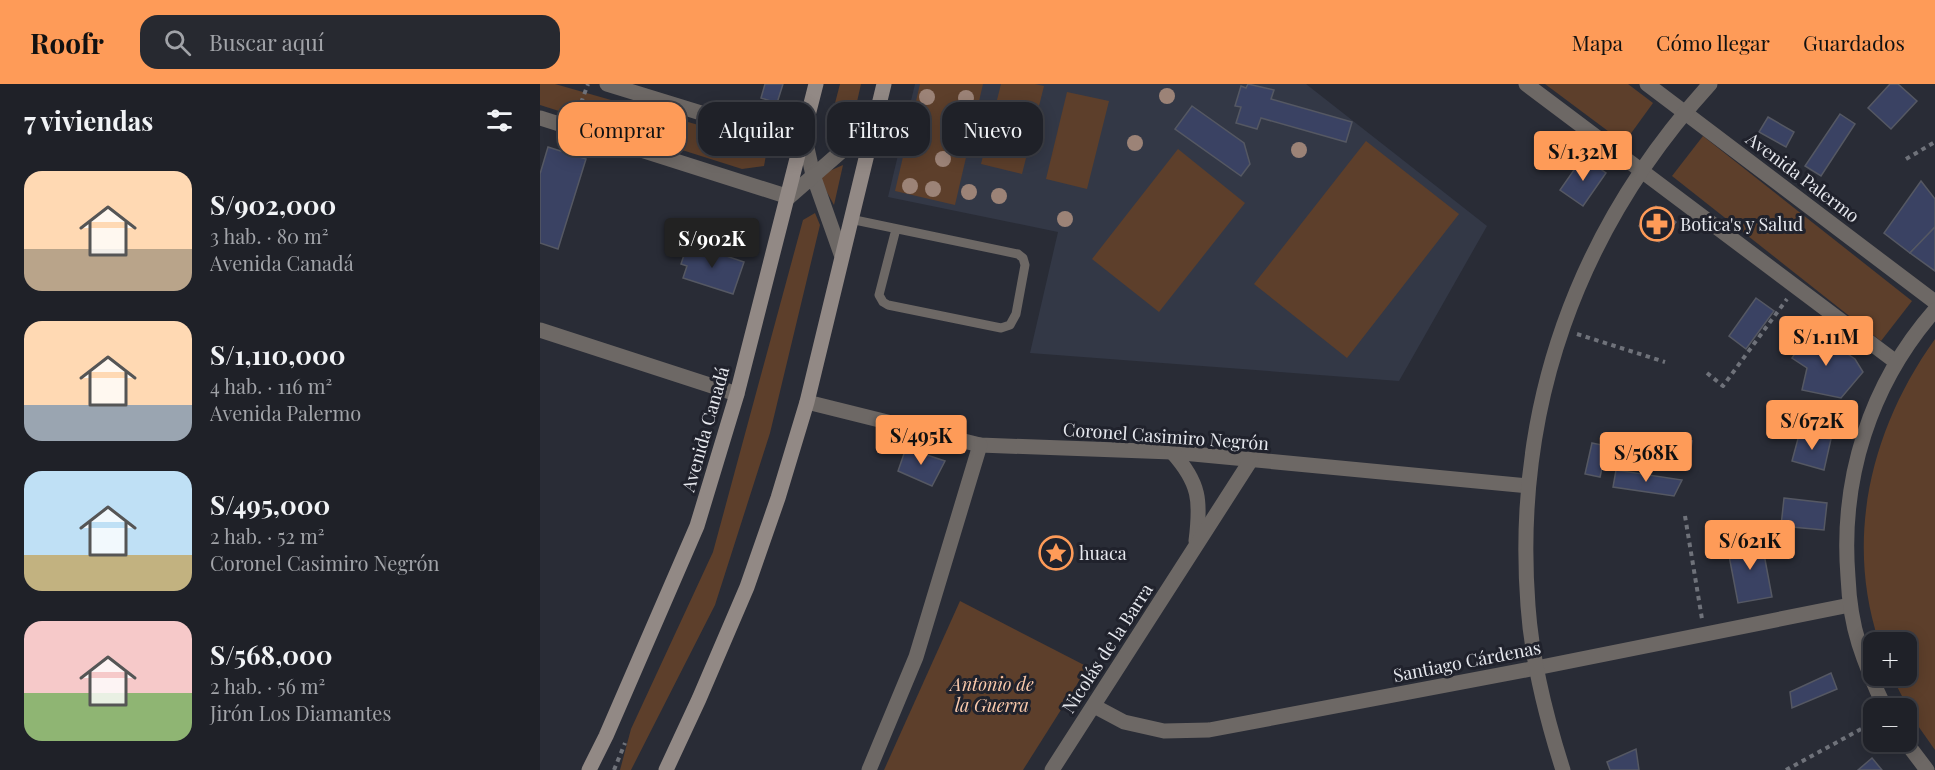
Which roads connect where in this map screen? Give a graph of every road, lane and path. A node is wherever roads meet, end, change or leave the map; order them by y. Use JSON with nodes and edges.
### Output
{"nodes":[{"id":1,"x":588,"y":84,"type":"edge"},
{"id":2,"x":607,"y":84,"type":"edge"},
{"id":3,"x":816,"y":84,"type":"edge"},
{"id":4,"x":884,"y":84,"type":"edge"},
{"id":5,"x":1527,"y":84,"type":"edge"},
{"id":6,"x":1647,"y":84,"type":"edge"},
{"id":7,"x":1710,"y":84,"type":"edge"},
{"id":8,"x":581,"y":102,"type":"edge"},
{"id":9,"x":812,"y":102,"type":"edge"},
{"id":10,"x":880,"y":102,"type":"edge"},
{"id":11,"x":698,"y":112,"type":"edge"},
{"id":12,"x":1684,"y":112,"type":"junction"},
{"id":13,"x":540,"y":118,"type":"edge"},
{"id":14,"x":558,"y":124,"type":"edge"},
{"id":15,"x":1935,"y":142,"type":"edge"},
{"id":16,"x":661,"y":156,"type":"edge"},
{"id":17,"x":798,"y":156,"type":"edge"},
{"id":18,"x":809,"y":156,"type":"edge"},
{"id":19,"x":835,"y":156,"type":"edge"},
{"id":20,"x":866,"y":156,"type":"edge"},
{"id":21,"x":1906,"y":159,"type":"dead end"},
{"id":22,"x":1641,"y":170,"type":"junction"},
{"id":23,"x":813,"y":175,"type":"junction"},
{"id":24,"x":787,"y":196,"type":"junction"},
{"id":25,"x":850,"y":219,"type":"junction"},
{"id":26,"x":896,"y":229,"type":"junction"},
{"id":27,"x":841,"y":254,"type":"junction"},
{"id":28,"x":1796,"y":287,"type":"junction"},
{"id":29,"x":1935,"y":302,"type":"edge"},
{"id":30,"x":1935,"y":310,"type":"edge"},
{"id":31,"x":1561,"y":329,"type":"junction"},
{"id":32,"x":540,"y":332,"type":"edge"},
{"id":33,"x":1665,"y":362,"type":"dead end"},
{"id":34,"x":1896,"y":362,"type":"junction"},
{"id":35,"x":1707,"y":373,"type":"dead end"},
{"id":36,"x":737,"y":394,"type":"junction"},
{"id":37,"x":807,"y":402,"type":"junction"},
{"id":38,"x":980,"y":445,"type":"junction"},
{"id":39,"x":1172,"y":452,"type":"junction"},
{"id":40,"x":1251,"y":460,"type":"junction"},
{"id":41,"x":1528,"y":486,"type":"junction"},
{"id":42,"x":1685,"y":516,"type":"dead end"},
{"id":43,"x":1195,"y":547,"type":"junction"},
{"id":44,"x":1850,"y":605,"type":"junction"},
{"id":45,"x":1705,"y":634,"type":"junction"},
{"id":46,"x":1536,"y":668,"type":"junction"},
{"id":47,"x":1880,"y":698,"type":"edge"},
{"id":48,"x":1094,"y":705,"type":"junction"},
{"id":49,"x":1863,"y":728,"type":"edge"},
{"id":50,"x":1913,"y":752,"type":"edge"},
{"id":51,"x":589,"y":770,"type":"edge"},
{"id":52,"x":666,"y":770,"type":"edge"},
{"id":53,"x":869,"y":770,"type":"edge"},
{"id":54,"x":1052,"y":770,"type":"edge"},
{"id":55,"x":1563,"y":770,"type":"edge"},
{"id":56,"x":1786,"y":770,"type":"edge"},
{"id":57,"x":1927,"y":770,"type":"edge"}],
"edges":[{"from":1,"to":8,"type":"path"},
{"from":2,"to":11,"type":"street"},
{"from":3,"to":9,"type":"main road","name":"Avenida Canadá"},
{"from":4,"to":10,"type":"main road"},
{"from":5,"to":22,"type":"street"},
{"from":6,"to":12,"type":"street","name":"Avenida Palermo"},
{"from":7,"to":12,"type":"street"},
{"from":12,"to":22,"type":"street"},
{"from":12,"to":29,"type":"street","name":"Avenida Palermo"},
{"from":13,"to":14,"type":"street"},
{"from":15,"to":21,"type":"path"},
{"from":16,"to":24,"type":"street"},
{"from":17,"to":24,"type":"main road","name":"Avenida Canadá"},
{"from":18,"to":23,"type":"street"},
{"from":19,"to":23,"type":"street"},
{"from":20,"to":25,"type":"main road"},
{"from":22,"to":28,"type":"street"},
{"from":22,"to":31,"type":"street"},
{"from":23,"to":24,"type":"street"},
{"from":23,"to":27,"type":"street"},
{"from":24,"to":36,"type":"main road","name":"Avenida Canadá"},
{"from":25,"to":26,"type":"lane"},
{"from":25,"to":27,"type":"main road"},
{"from":26,"to":26,"type":"lane"},
{"from":27,"to":37,"type":"main road"},
{"from":28,"to":34,"type":"street"},
{"from":28,"to":35,"type":"path"},
{"from":30,"to":34,"type":"street"},
{"from":31,"to":33,"type":"path"},
{"from":31,"to":41,"type":"street"},
{"from":32,"to":36,"type":"street"},
{"from":34,"to":44,"type":"street"},
{"from":36,"to":51,"type":"main road","name":"Avenida Canadá"},
{"from":37,"to":38,"type":"street","name":"Coronel Casimiro Negrón"},
{"from":37,"to":52,"type":"main road"},
{"from":38,"to":39,"type":"street","name":"Coronel Casimiro Negrón"},
{"from":38,"to":53,"type":"street"},
{"from":39,"to":40,"type":"street","name":"Coronel Casimiro Negrón"},
{"from":39,"to":43,"type":"street","name":"Nicolás de la Barra"},
{"from":40,"to":41,"type":"street","name":"Coronel Casimiro Negrón"},
{"from":40,"to":43,"type":"street","name":"Nicolás de la Barra"},
{"from":41,"to":46,"type":"street"},
{"from":42,"to":45,"type":"path"},
{"from":43,"to":48,"type":"street","name":"Nicolás de la Barra"},
{"from":44,"to":45,"type":"street","name":"Santiago Cárdenas"},
{"from":44,"to":47,"type":"street"},
{"from":45,"to":46,"type":"street","name":"Santiago Cárdenas"},
{"from":46,"to":48,"type":"street","name":"Santiago Cárdenas"},
{"from":46,"to":55,"type":"street"},
{"from":48,"to":54,"type":"street","name":"Nicolás de la Barra"},
{"from":49,"to":56,"type":"path"},
{"from":50,"to":57,"type":"street"}]}
